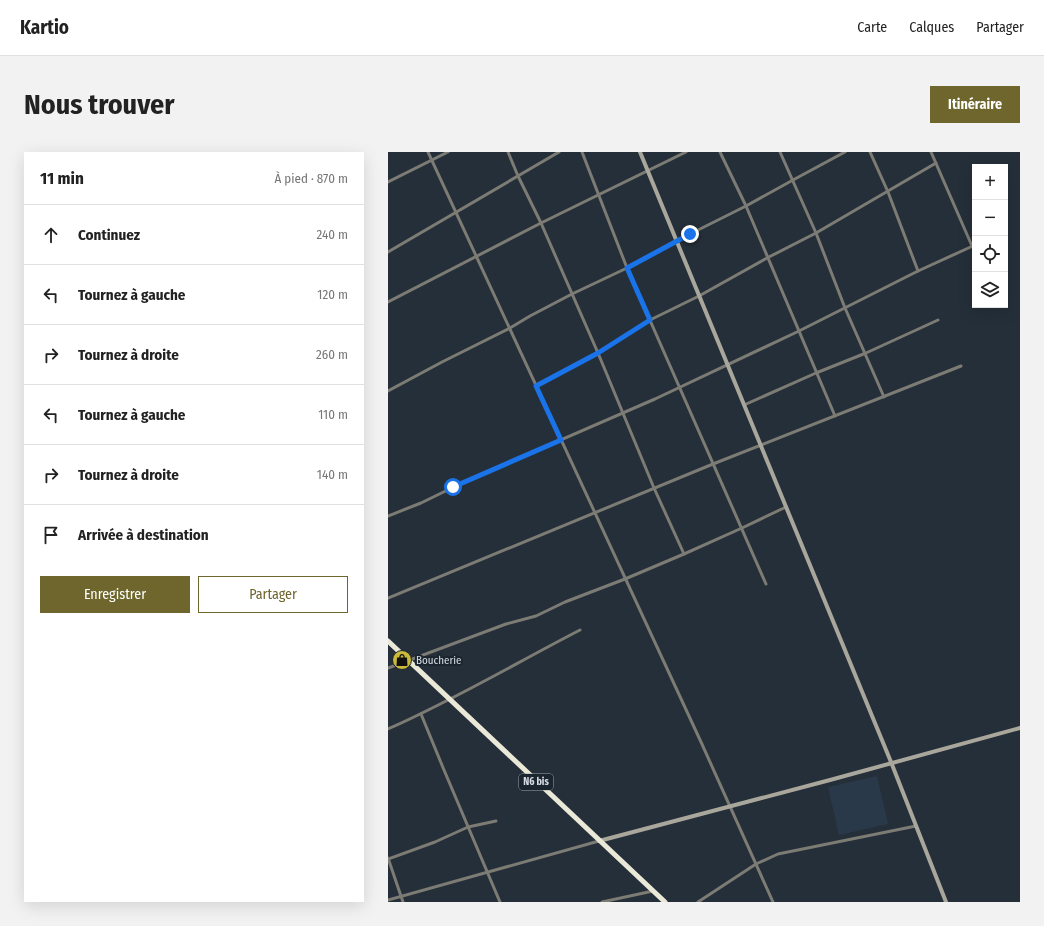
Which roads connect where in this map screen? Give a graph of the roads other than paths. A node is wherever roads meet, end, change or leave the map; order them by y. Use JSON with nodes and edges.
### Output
{"nodes":[{"id":1,"x":428,"y":152,"type":"edge"},
{"id":2,"x":448,"y":152,"type":"edge"},
{"id":3,"x":508,"y":152,"type":"edge"},
{"id":4,"x":559,"y":152,"type":"edge"},
{"id":5,"x":582,"y":152,"type":"edge"},
{"id":6,"x":640,"y":152,"type":"edge"},
{"id":7,"x":686,"y":152,"type":"edge"},
{"id":8,"x":720,"y":152,"type":"edge"},
{"id":9,"x":780,"y":152,"type":"edge"},
{"id":10,"x":845,"y":152,"type":"edge"},
{"id":11,"x":870,"y":152,"type":"edge"},
{"id":12,"x":931,"y":152,"type":"edge"},
{"id":13,"x":432,"y":161,"type":"junction"},
{"id":14,"x":936,"y":163,"type":"junction"},
{"id":15,"x":647,"y":171,"type":"junction"},
{"id":16,"x":518,"y":176,"type":"junction"},
{"id":17,"x":793,"y":180,"type":"junction"},
{"id":18,"x":388,"y":182,"type":"edge"},
{"id":19,"x":888,"y":192,"type":"junction"},
{"id":20,"x":599,"y":194,"type":"junction"},
{"id":21,"x":746,"y":206,"type":"junction"},
{"id":22,"x":456,"y":212,"type":"junction"},
{"id":23,"x":541,"y":223,"type":"junction"},
{"id":24,"x":816,"y":233,"type":"junction"},
{"id":25,"x":676,"y":241,"type":"junction"},
{"id":26,"x":972,"y":241,"type":"edge"},
{"id":27,"x":972,"y":246,"type":"edge"},
{"id":28,"x":388,"y":252,"type":"edge"},
{"id":29,"x":477,"y":256,"type":"junction"},
{"id":30,"x":767,"y":258,"type":"junction"},
{"id":31,"x":627,"y":268,"type":"junction"},
{"id":32,"x":918,"y":271,"type":"junction"},
{"id":33,"x":572,"y":294,"type":"junction"},
{"id":34,"x":699,"y":296,"type":"junction"},
{"id":35,"x":388,"y":302,"type":"edge"},
{"id":36,"x":845,"y":308,"type":"junction"},
{"id":37,"x":650,"y":320,"type":"junction"},
{"id":38,"x":938,"y":320,"type":"dead end"},
{"id":39,"x":510,"y":328,"type":"junction"},
{"id":40,"x":799,"y":331,"type":"junction"},
{"id":41,"x":598,"y":353,"type":"junction"},
{"id":42,"x":866,"y":353,"type":"junction"},
{"id":43,"x":728,"y":365,"type":"junction"},
{"id":44,"x":961,"y":366,"type":"dead end"},
{"id":45,"x":816,"y":373,"type":"junction"},
{"id":46,"x":536,"y":386,"type":"junction"},
{"id":47,"x":679,"y":388,"type":"junction"},
{"id":48,"x":388,"y":391,"type":"edge"},
{"id":49,"x":884,"y":397,"type":"junction"},
{"id":50,"x":744,"y":405,"type":"junction"},
{"id":51,"x":622,"y":413,"type":"junction"},
{"id":52,"x":835,"y":416,"type":"junction"},
{"id":53,"x":561,"y":440,"type":"junction"},
{"id":54,"x":760,"y":445,"type":"junction"},
{"id":55,"x":713,"y":464,"type":"junction"},
{"id":56,"x":654,"y":488,"type":"junction"},
{"id":57,"x":786,"y":507,"type":"junction"},
{"id":58,"x":594,"y":513,"type":"junction"},
{"id":59,"x":388,"y":516,"type":"edge"},
{"id":60,"x":742,"y":528,"type":"junction"},
{"id":61,"x":684,"y":554,"type":"junction"},
{"id":62,"x":626,"y":579,"type":"junction"},
{"id":63,"x":766,"y":584,"type":"dead end"},
{"id":64,"x":388,"y":598,"type":"edge"},
{"id":65,"x":580,"y":630,"type":"dead end"},
{"id":66,"x":388,"y":641,"type":"edge"},
{"id":67,"x":409,"y":661,"type":"junction"},
{"id":68,"x":388,"y":668,"type":"edge"},
{"id":69,"x":449,"y":700,"type":"junction"},
{"id":70,"x":421,"y":714,"type":"junction"},
{"id":71,"x":1020,"y":728,"type":"edge"},
{"id":72,"x":388,"y":729,"type":"edge"},
{"id":73,"x":891,"y":762,"type":"junction"},
{"id":74,"x":731,"y":806,"type":"junction"},
{"id":75,"x":496,"y":821,"type":"dead end"},
{"id":76,"x":916,"y":826,"type":"junction"},
{"id":77,"x":468,"y":827,"type":"junction"},
{"id":78,"x":599,"y":841,"type":"junction"},
{"id":79,"x":388,"y":858,"type":"edge"},
{"id":80,"x":756,"y":864,"type":"junction"},
{"id":81,"x":489,"y":873,"type":"junction"},
{"id":82,"x":653,"y":891,"type":"junction"},
{"id":83,"x":401,"y":897,"type":"junction"},
{"id":84,"x":388,"y":900,"type":"edge"},
{"id":85,"x":403,"y":902,"type":"edge"},
{"id":86,"x":500,"y":902,"type":"edge"},
{"id":87,"x":602,"y":902,"type":"edge"},
{"id":88,"x":665,"y":902,"type":"edge"},
{"id":89,"x":698,"y":902,"type":"edge"},
{"id":90,"x":773,"y":902,"type":"edge"},
{"id":91,"x":946,"y":902,"type":"edge"}],
"edges":[{"from":1,"to":13,"type":"street"},
{"from":2,"to":13,"type":"street"},
{"from":3,"to":16,"type":"street"},
{"from":4,"to":16,"type":"street"},
{"from":5,"to":20,"type":"street"},
{"from":6,"to":15,"type":"street"},
{"from":7,"to":15,"type":"street"},
{"from":8,"to":21,"type":"street"},
{"from":9,"to":17,"type":"street"},
{"from":10,"to":17,"type":"street"},
{"from":11,"to":19,"type":"street"},
{"from":12,"to":14,"type":"street"},
{"from":13,"to":18,"type":"street"},
{"from":13,"to":22,"type":"street"},
{"from":14,"to":19,"type":"street"},
{"from":14,"to":26,"type":"street"},
{"from":15,"to":20,"type":"street"},
{"from":15,"to":25,"type":"street"},
{"from":16,"to":22,"type":"street"},
{"from":16,"to":23,"type":"street"},
{"from":17,"to":21,"type":"street"},
{"from":17,"to":24,"type":"street"},
{"from":19,"to":24,"type":"street"},
{"from":19,"to":32,"type":"street"},
{"from":20,"to":23,"type":"street"},
{"from":20,"to":31,"type":"street"},
{"from":21,"to":25,"type":"street"},
{"from":21,"to":30,"type":"street"},
{"from":22,"to":28,"type":"street"},
{"from":22,"to":29,"type":"street"},
{"from":23,"to":29,"type":"street"},
{"from":23,"to":33,"type":"street"},
{"from":24,"to":30,"type":"street"},
{"from":24,"to":36,"type":"street"},
{"from":25,"to":31,"type":"street"},
{"from":25,"to":34,"type":"street"},
{"from":27,"to":32,"type":"street"},
{"from":29,"to":35,"type":"street"},
{"from":29,"to":39,"type":"street"},
{"from":30,"to":34,"type":"street"},
{"from":30,"to":40,"type":"street"},
{"from":31,"to":33,"type":"street"},
{"from":31,"to":37,"type":"street"},
{"from":32,"to":36,"type":"street"},
{"from":33,"to":39,"type":"street"},
{"from":33,"to":41,"type":"street"},
{"from":34,"to":37,"type":"street"},
{"from":34,"to":43,"type":"street"},
{"from":36,"to":40,"type":"street"},
{"from":36,"to":42,"type":"street"},
{"from":37,"to":41,"type":"street"},
{"from":37,"to":47,"type":"street"},
{"from":38,"to":42,"type":"street"},
{"from":39,"to":46,"type":"street"},
{"from":39,"to":48,"type":"street"},
{"from":40,"to":43,"type":"street"},
{"from":40,"to":45,"type":"street"},
{"from":41,"to":46,"type":"street"},
{"from":41,"to":51,"type":"street"},
{"from":42,"to":45,"type":"street"},
{"from":42,"to":49,"type":"street"},
{"from":43,"to":47,"type":"street"},
{"from":43,"to":50,"type":"street"},
{"from":44,"to":49,"type":"street"},
{"from":45,"to":50,"type":"street"},
{"from":45,"to":52,"type":"street"},
{"from":46,"to":53,"type":"street"},
{"from":47,"to":51,"type":"street"},
{"from":47,"to":55,"type":"street"},
{"from":49,"to":52,"type":"street"},
{"from":50,"to":54,"type":"street"},
{"from":51,"to":53,"type":"street"},
{"from":51,"to":56,"type":"street"},
{"from":52,"to":54,"type":"street"},
{"from":53,"to":58,"type":"street"},
{"from":53,"to":59,"type":"street"},
{"from":54,"to":55,"type":"street"},
{"from":54,"to":57,"type":"street"},
{"from":55,"to":56,"type":"street"},
{"from":55,"to":60,"type":"street"},
{"from":56,"to":58,"type":"street"},
{"from":56,"to":61,"type":"street"},
{"from":57,"to":60,"type":"street"},
{"from":57,"to":73,"type":"street"},
{"from":58,"to":62,"type":"street"},
{"from":58,"to":64,"type":"street"},
{"from":60,"to":61,"type":"street"},
{"from":60,"to":63,"type":"street"},
{"from":61,"to":62,"type":"street"},
{"from":62,"to":67,"type":"street"},
{"from":62,"to":74,"type":"street"},
{"from":65,"to":69,"type":"street"},
{"from":66,"to":67,"type":"highway","number":"N6 bis"},
{"from":67,"to":68,"type":"street"},
{"from":67,"to":69,"type":"highway","number":"N6 bis"},
{"from":69,"to":70,"type":"street"},
{"from":69,"to":78,"type":"highway","number":"N6 bis"},
{"from":70,"to":72,"type":"street"},
{"from":70,"to":77,"type":"street"},
{"from":71,"to":73,"type":"street"},
{"from":73,"to":74,"type":"street"},
{"from":73,"to":76,"type":"street"},
{"from":74,"to":78,"type":"street"},
{"from":74,"to":80,"type":"street"},
{"from":75,"to":77,"type":"street"},
{"from":76,"to":80,"type":"street"},
{"from":76,"to":91,"type":"street"},
{"from":77,"to":79,"type":"street"},
{"from":77,"to":81,"type":"street"},
{"from":78,"to":81,"type":"street"},
{"from":78,"to":82,"type":"highway","number":"N6 bis"},
{"from":79,"to":83,"type":"street"},
{"from":80,"to":89,"type":"street"},
{"from":80,"to":90,"type":"street"},
{"from":81,"to":83,"type":"street"},
{"from":81,"to":86,"type":"street"},
{"from":82,"to":87,"type":"street"},
{"from":82,"to":88,"type":"highway","number":"N6 bis"},
{"from":83,"to":84,"type":"street"},
{"from":83,"to":85,"type":"street"}]}
